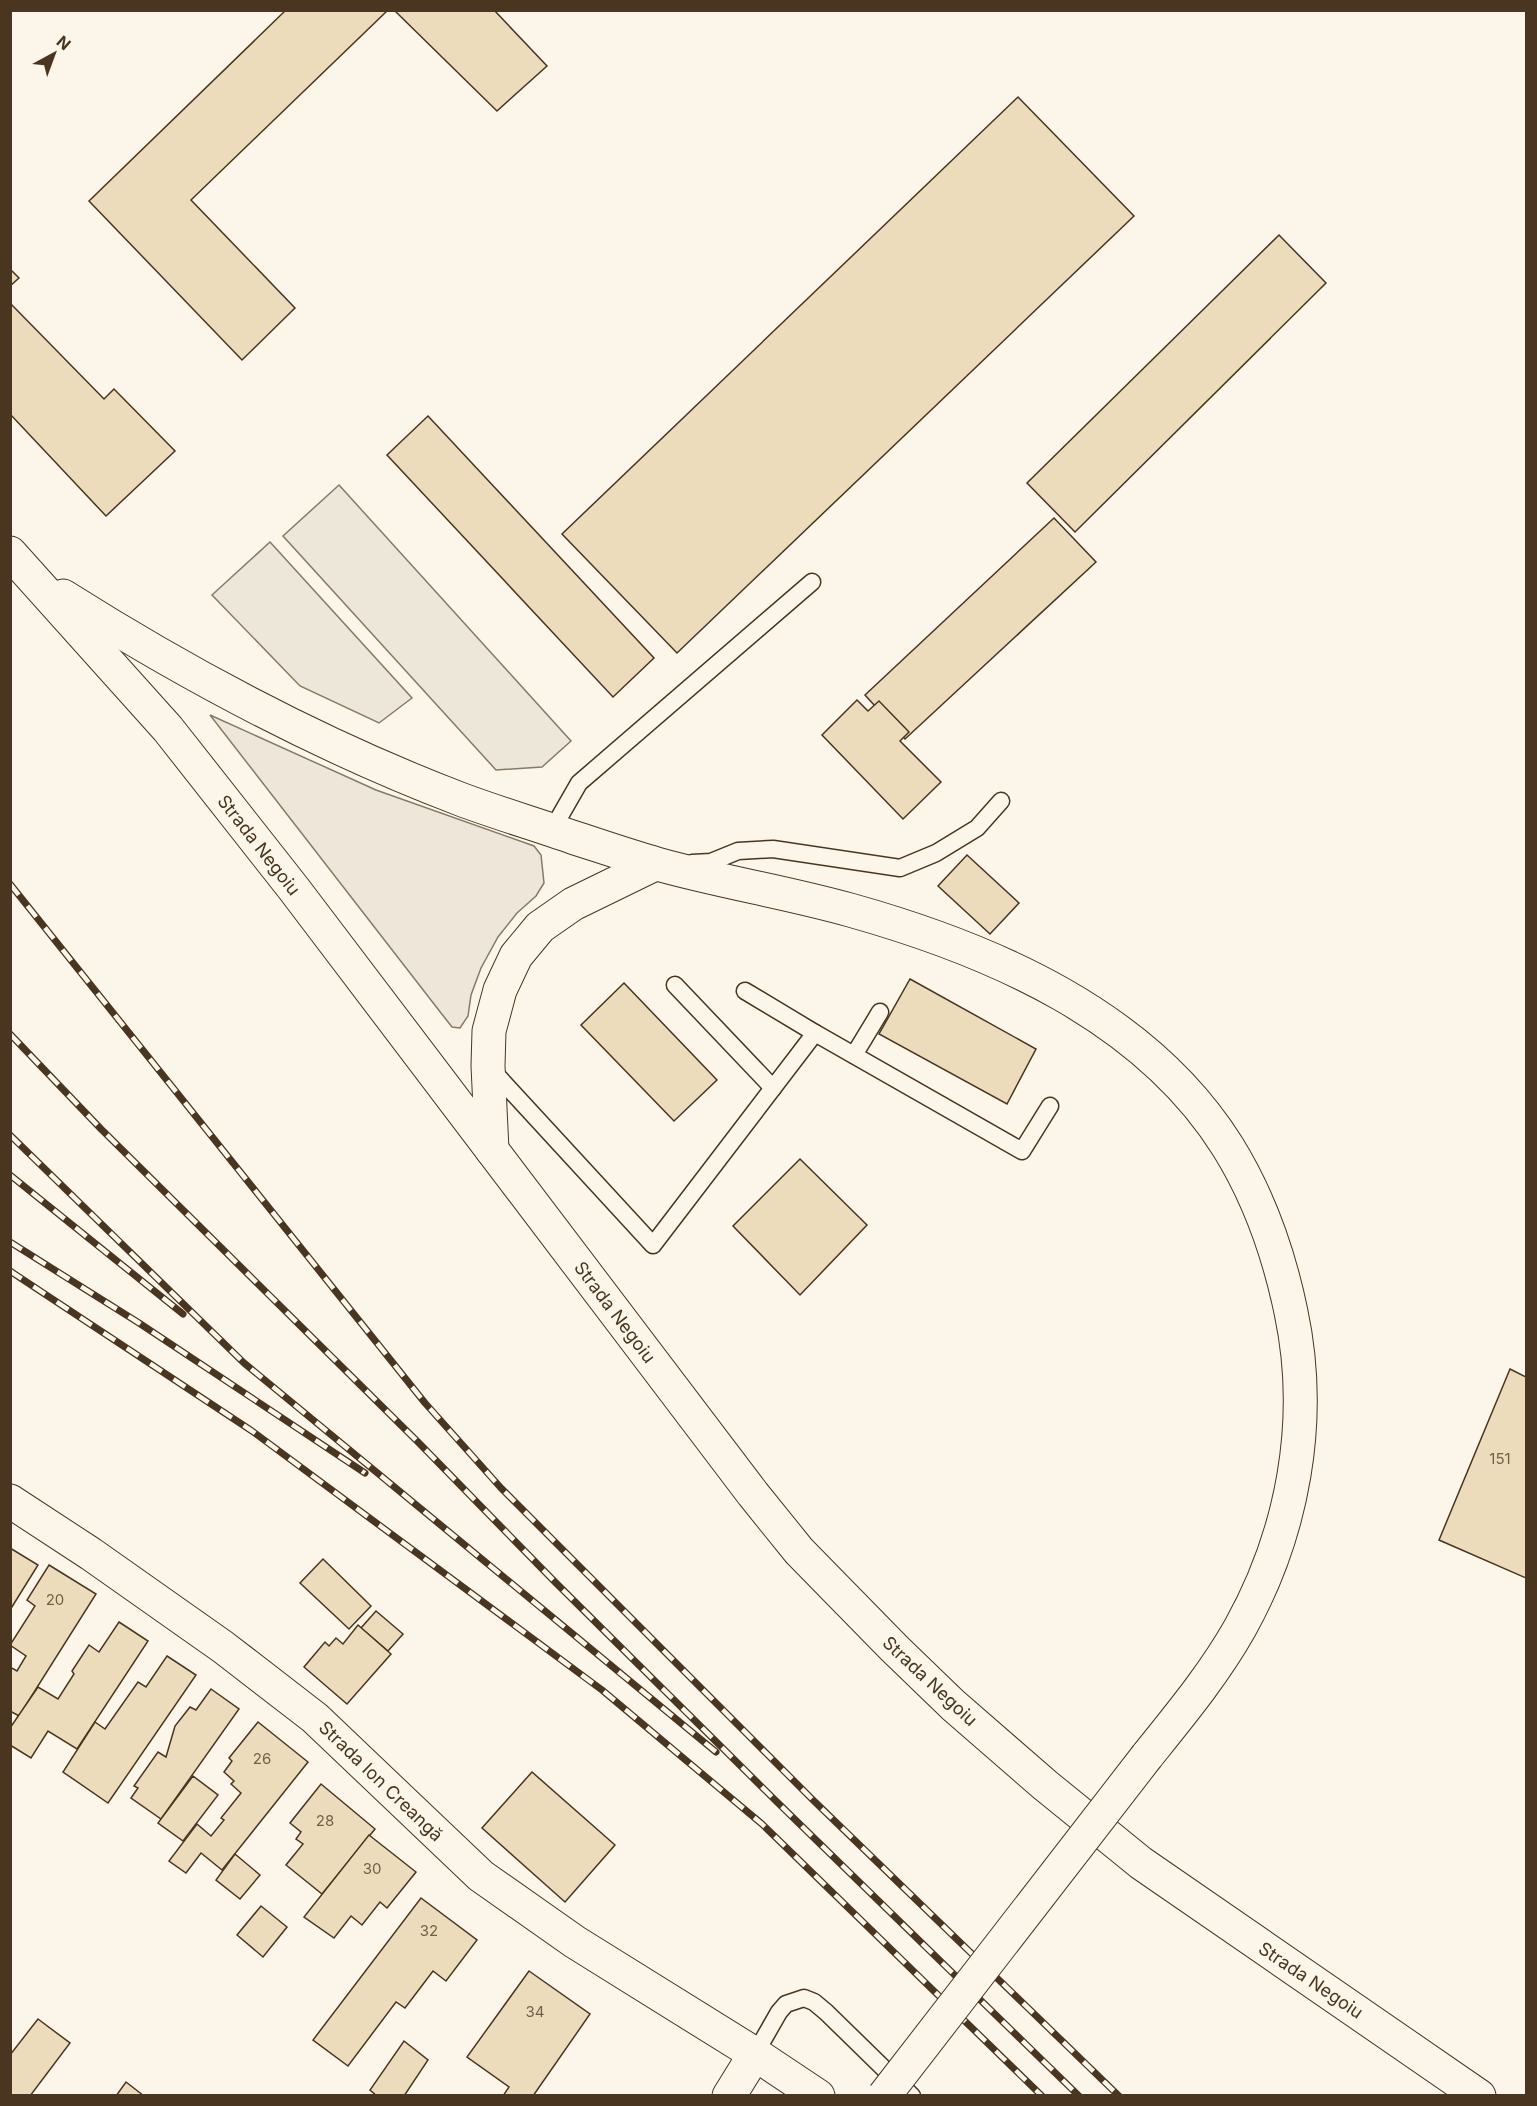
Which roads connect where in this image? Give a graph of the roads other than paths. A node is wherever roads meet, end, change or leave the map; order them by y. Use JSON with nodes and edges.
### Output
{"nodes":[{"id":1,"x":10,"y":553,"type":"edge"},
{"id":2,"x":32,"y":577,"type":"junction"},
{"id":3,"x":812,"y":582,"type":"dead end"},
{"id":4,"x":1001,"y":801,"type":"dead end"},
{"id":5,"x":552,"y":830,"type":"junction"},
{"id":6,"x":655,"y":864,"type":"junction"},
{"id":7,"x":675,"y":985,"type":"dead end"},
{"id":8,"x":745,"y":991,"type":"dead end"},
{"id":9,"x":880,"y":1012,"type":"dead end"},
{"id":10,"x":815,"y":1033,"type":"junction"},
{"id":11,"x":854,"y":1055,"type":"junction"},
{"id":12,"x":488,"y":1066,"type":"junction"},
{"id":13,"x":773,"y":1088,"type":"junction"},
{"id":14,"x":1050,"y":1107,"type":"dead end"},
{"id":15,"x":492,"y":1150,"type":"junction"},
{"id":16,"x":10,"y":1501,"type":"edge"},
{"id":17,"x":755,"y":2054,"type":"junction"},
{"id":18,"x":729,"y":2096,"type":"edge"},
{"id":19,"x":818,"y":2096,"type":"edge"},
{"id":20,"x":884,"y":2096,"type":"edge"},
{"id":21,"x":912,"y":2096,"type":"edge"},
{"id":22,"x":1479,"y":2096,"type":"edge"}],
"edges":[{"from":1,"to":2,"type":"main road","name":"Strada Negoiu"},
{"from":2,"to":5,"type":"main road"},
{"from":2,"to":15,"type":"main road","name":"Strada Negoiu"},
{"from":3,"to":5,"type":"lane"},
{"from":4,"to":6,"type":"lane"},
{"from":5,"to":6,"type":"main road"},
{"from":6,"to":12,"type":"main road"},
{"from":6,"to":20,"type":"main road","bridge":true},
{"from":7,"to":13,"type":"lane"},
{"from":8,"to":10,"type":"lane"},
{"from":9,"to":11,"type":"lane"},
{"from":10,"to":11,"type":"lane"},
{"from":10,"to":13,"type":"lane"},
{"from":11,"to":14,"type":"lane"},
{"from":12,"to":13,"type":"lane"},
{"from":12,"to":15,"type":"main road"},
{"from":15,"to":22,"type":"main road","name":"Strada Negoiu"},
{"from":16,"to":17,"type":"main road","name":"Strada Ion Creangă"},
{"from":17,"to":18,"type":"main road"},
{"from":17,"to":19,"type":"main road","name":"Strada Ion Creangă"},
{"from":17,"to":21,"type":"lane"}]}
